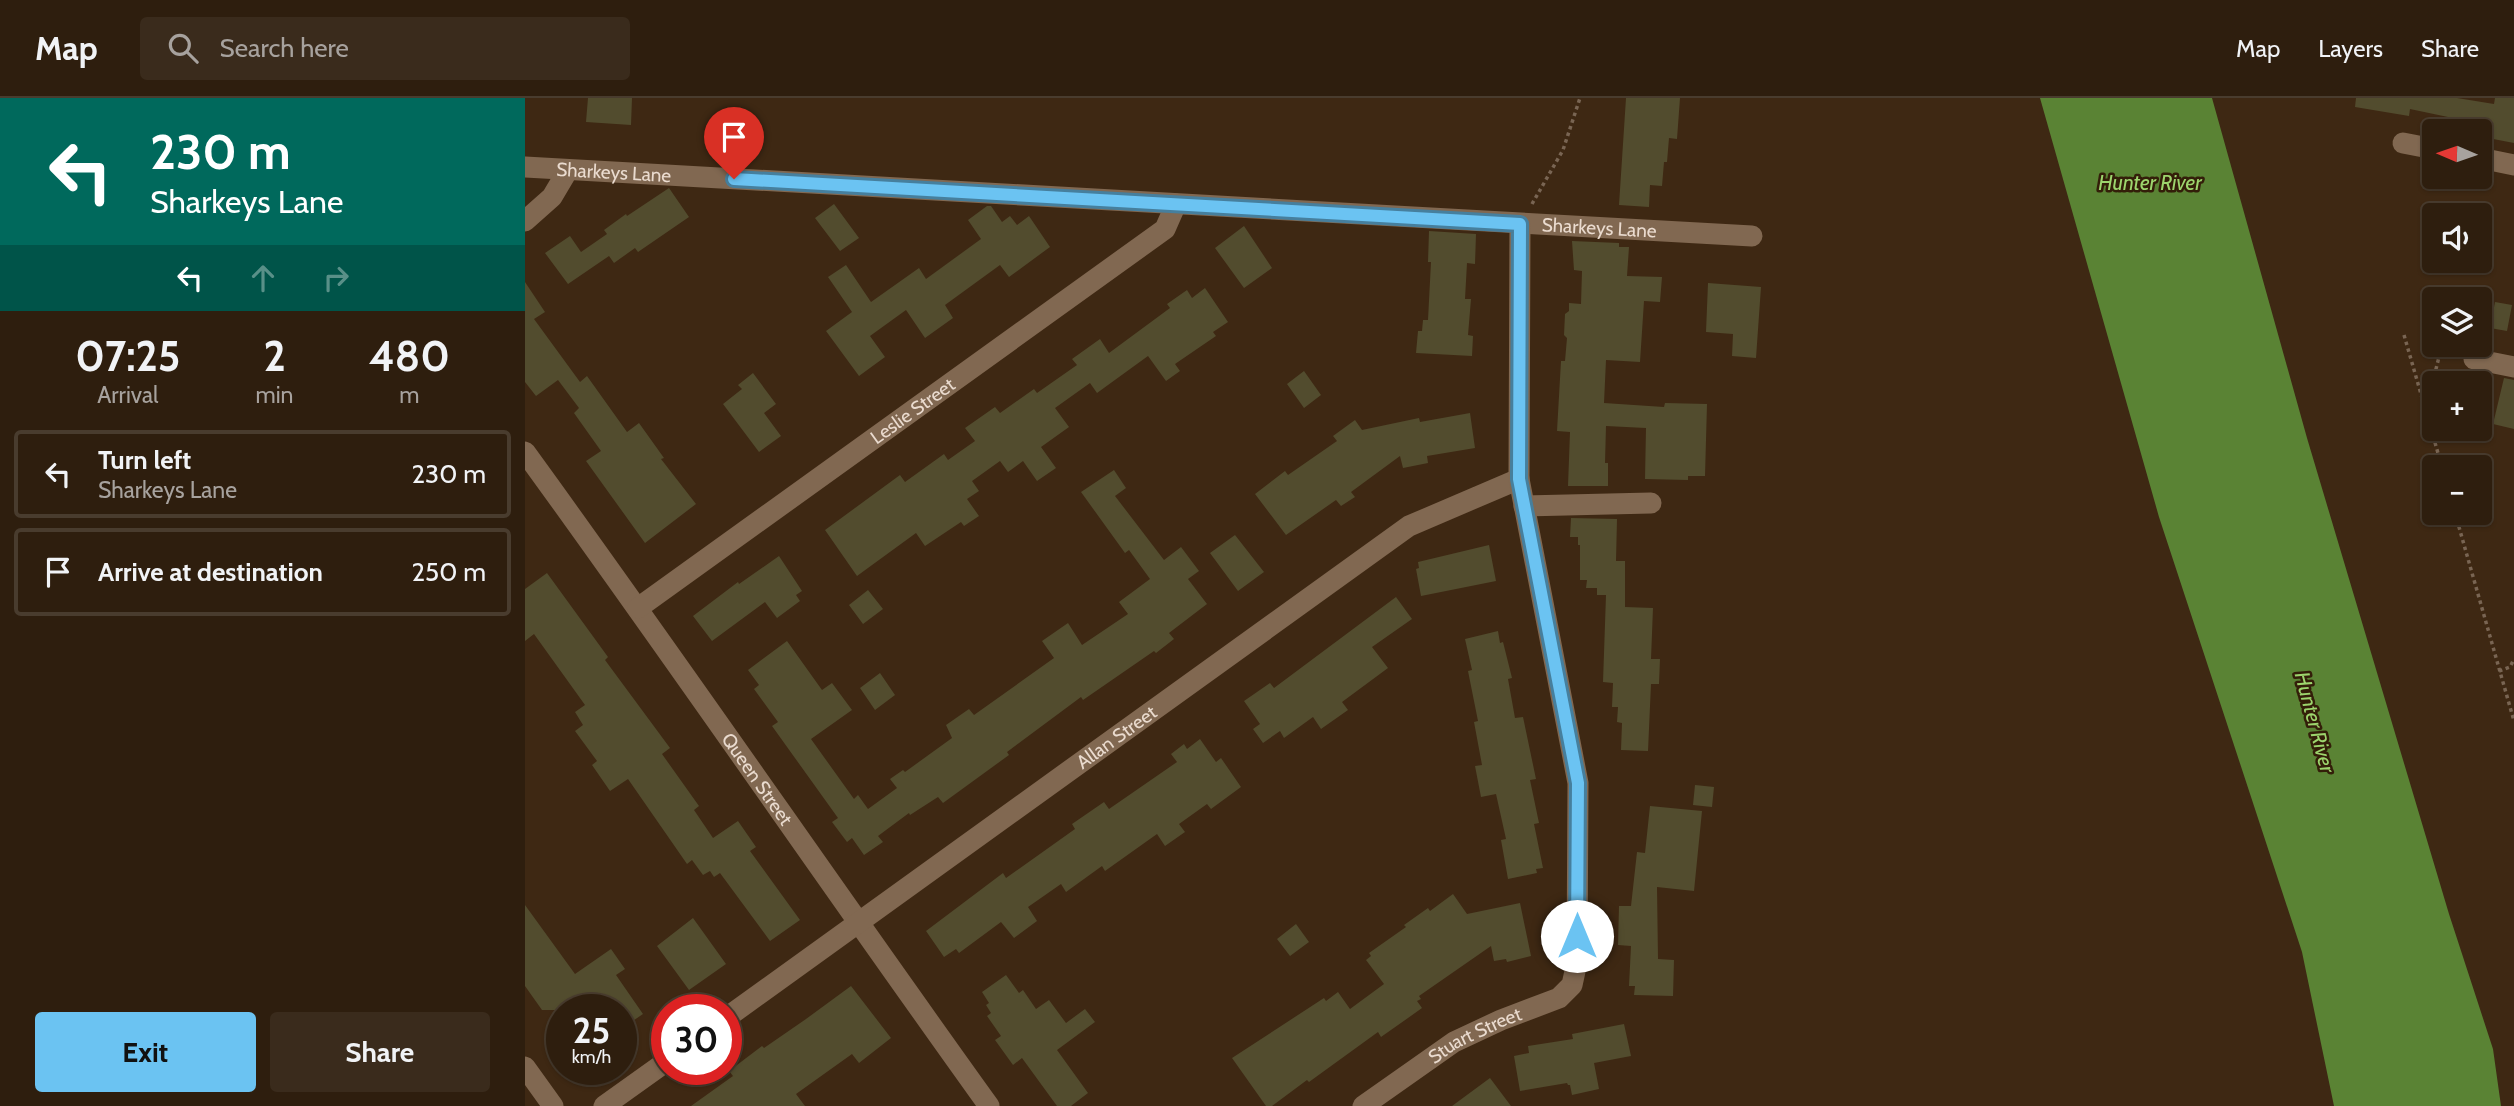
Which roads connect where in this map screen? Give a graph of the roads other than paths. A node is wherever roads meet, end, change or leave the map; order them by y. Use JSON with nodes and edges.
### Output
{"nodes":[{"id":1,"x":2403,"y":143,"type":"dead end"},
{"id":2,"x":2422,"y":147,"type":"edge"},
{"id":3,"x":2492,"y":160,"type":"edge"},
{"id":4,"x":2514,"y":165,"type":"edge"},
{"id":5,"x":525,"y":167,"type":"edge"},
{"id":6,"x":569,"y":170,"type":"junction"},
{"id":7,"x":1176,"y":204,"type":"junction"},
{"id":8,"x":525,"y":221,"type":"edge"},
{"id":9,"x":1520,"y":224,"type":"junction"},
{"id":10,"x":1752,"y":236,"type":"dead end"},
{"id":11,"x":2475,"y":359,"type":"dead end"},
{"id":12,"x":2514,"y":367,"type":"edge"},
{"id":13,"x":525,"y":452,"type":"edge"},
{"id":14,"x":1519,"y":479,"type":"junction"},
{"id":15,"x":1651,"y":503,"type":"dead end"},
{"id":16,"x":1524,"y":506,"type":"junction"},
{"id":17,"x":638,"y":608,"type":"junction"},
{"id":18,"x":858,"y":923,"type":"junction"},
{"id":19,"x":742,"y":1006,"type":"edge"},
{"id":20,"x":525,"y":1067,"type":"edge"},
{"id":21,"x":651,"y":1072,"type":"edge"},
{"id":22,"x":553,"y":1106,"type":"edge"},
{"id":23,"x":604,"y":1106,"type":"edge"},
{"id":24,"x":989,"y":1106,"type":"edge"},
{"id":25,"x":1363,"y":1106,"type":"edge"}],
"edges":[{"from":1,"to":2,"type":"street"},
{"from":3,"to":4,"type":"street"},
{"from":5,"to":6,"type":"street","name":"Sharkeys Lane"},
{"from":6,"to":7,"type":"street","name":"Sharkeys Lane"},
{"from":6,"to":8,"type":"street"},
{"from":7,"to":9,"type":"street","name":"Sharkeys Lane"},
{"from":7,"to":17,"type":"street","name":"Leslie Street"},
{"from":9,"to":10,"type":"street","name":"Sharkeys Lane"},
{"from":9,"to":14,"type":"street"},
{"from":11,"to":12,"type":"street"},
{"from":13,"to":17,"type":"street","name":"Queen Street"},
{"from":14,"to":16,"type":"street"},
{"from":14,"to":18,"type":"street","name":"Allan Street"},
{"from":15,"to":16,"type":"street"},
{"from":16,"to":25,"type":"street","name":"Stuart Street"},
{"from":17,"to":18,"type":"street","name":"Queen Street"},
{"from":18,"to":19,"type":"street","name":"Allan Street"},
{"from":18,"to":24,"type":"street","name":"Queen Street"},
{"from":20,"to":22,"type":"street"},
{"from":21,"to":23,"type":"street"}]}
